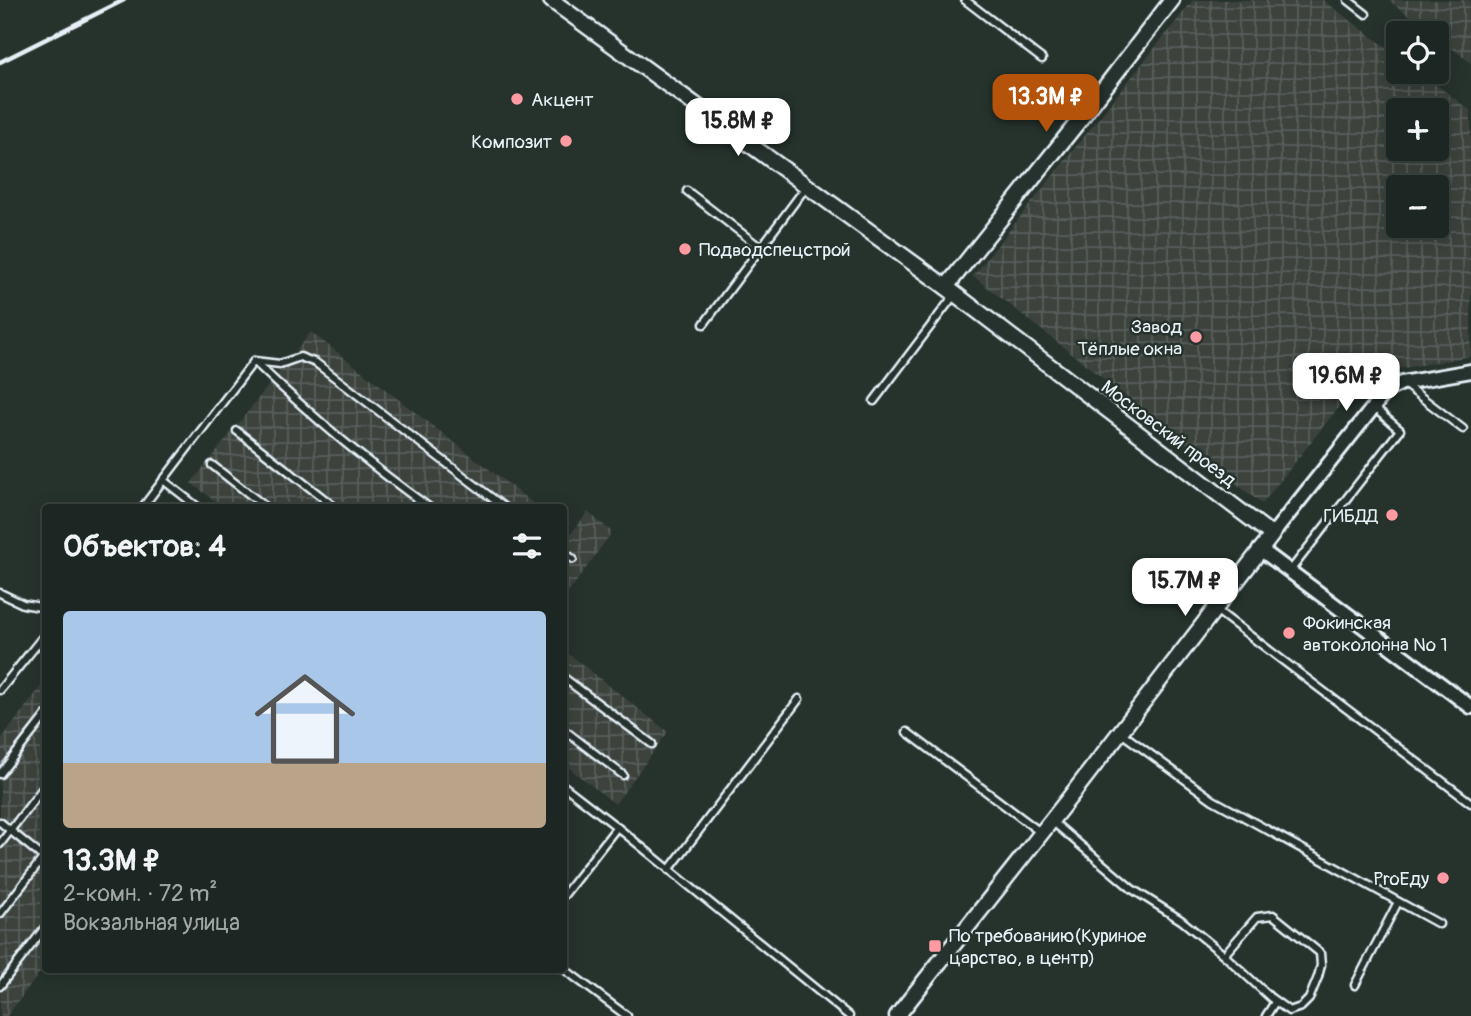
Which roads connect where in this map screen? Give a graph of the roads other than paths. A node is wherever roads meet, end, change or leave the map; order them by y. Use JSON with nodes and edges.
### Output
{"nodes":[{"id":1,"x":551,"y":0,"type":"edge"},
{"id":2,"x":965,"y":0,"type":"edge"},
{"id":3,"x":1171,"y":0,"type":"edge"},
{"id":4,"x":1348,"y":0,"type":"edge"},
{"id":5,"x":1366,"y":13,"type":"dead end"},
{"id":6,"x":1042,"y":59,"type":"dead end"},
{"id":7,"x":806,"y":187,"type":"junction"},
{"id":8,"x":687,"y":191,"type":"dead end"},
{"id":9,"x":761,"y":248,"type":"junction"},
{"id":10,"x":951,"y":291,"type":"junction"},
{"id":11,"x":704,"y":324,"type":"dead end"},
{"id":12,"x":254,"y":360,"type":"junction"},
{"id":13,"x":1471,"y":371,"type":"edge"},
{"id":14,"x":1402,"y":383,"type":"junction"},
{"id":15,"x":874,"y":401,"type":"dead end"},
{"id":16,"x":1373,"y":407,"type":"junction"},
{"id":17,"x":1463,"y":429,"type":"dead end"},
{"id":18,"x":237,"y":431,"type":"dead end"},
{"id":19,"x":212,"y":465,"type":"dead end"},
{"id":20,"x":163,"y":481,"type":"junction"},
{"id":21,"x":145,"y":504,"type":"edge"},
{"id":22,"x":194,"y":504,"type":"edge"},
{"id":23,"x":262,"y":504,"type":"edge"},
{"id":24,"x":331,"y":504,"type":"edge"},
{"id":25,"x":424,"y":504,"type":"edge"},
{"id":26,"x":500,"y":504,"type":"edge"},
{"id":27,"x":1272,"y":535,"type":"junction"},
{"id":28,"x":1260,"y":549,"type":"junction"},
{"id":29,"x":567,"y":554,"type":"edge"},
{"id":30,"x":573,"y":559,"type":"dead end"},
{"id":31,"x":1290,"y":571,"type":"junction"},
{"id":32,"x":0,"y":593,"type":"edge"},
{"id":33,"x":42,"y":607,"type":"edge"},
{"id":34,"x":1214,"y":609,"type":"junction"},
{"id":35,"x":42,"y":638,"type":"edge"},
{"id":36,"x":567,"y":680,"type":"edge"},
{"id":37,"x":0,"y":690,"type":"edge"},
{"id":38,"x":799,"y":699,"type":"dead end"},
{"id":39,"x":1471,"y":707,"type":"edge"},
{"id":40,"x":42,"y":720,"type":"edge"},
{"id":41,"x":567,"y":732,"type":"edge"},
{"id":42,"x":907,"y":732,"type":"dead end"},
{"id":43,"x":1120,"y":732,"type":"junction"},
{"id":44,"x":652,"y":744,"type":"dead end"},
{"id":45,"x":0,"y":774,"type":"edge"},
{"id":46,"x":623,"y":775,"type":"dead end"},
{"id":47,"x":567,"y":788,"type":"edge"},
{"id":48,"x":42,"y":789,"type":"edge"},
{"id":49,"x":1471,"y":803,"type":"edge"},
{"id":50,"x":1052,"y":821,"type":"junction"},
{"id":51,"x":0,"y":822,"type":"edge"},
{"id":52,"x":617,"y":827,"type":"junction"},
{"id":53,"x":10,"y":831,"type":"junction"},
{"id":54,"x":1041,"y":834,"type":"junction"},
{"id":55,"x":0,"y":844,"type":"edge"},
{"id":56,"x":42,"y":855,"type":"edge"},
{"id":57,"x":42,"y":861,"type":"edge"},
{"id":58,"x":669,"y":870,"type":"junction"},
{"id":59,"x":567,"y":891,"type":"edge"},
{"id":60,"x":1398,"y":902,"type":"junction"},
{"id":61,"x":0,"y":914,"type":"edge"},
{"id":62,"x":1439,"y":924,"type":"dead end"},
{"id":63,"x":42,"y":931,"type":"edge"},
{"id":64,"x":1224,"y":954,"type":"junction"},
{"id":65,"x":567,"y":971,"type":"edge"},
{"id":66,"x":1355,"y":985,"type":"dead end"},
{"id":67,"x":0,"y":986,"type":"edge"},
{"id":68,"x":1275,"y":1002,"type":"junction"},
{"id":69,"x":616,"y":1008,"type":"junction"},
{"id":70,"x":611,"y":1016,"type":"edge"},
{"id":71,"x":627,"y":1016,"type":"edge"},
{"id":72,"x":849,"y":1016,"type":"edge"},
{"id":73,"x":897,"y":1016,"type":"edge"},
{"id":74,"x":1266,"y":1016,"type":"edge"}],
"edges":[{"from":1,"to":7,"type":"street","name":"Московский проезд"},
{"from":2,"to":6,"type":"lane"},
{"from":3,"to":10,"type":"street"},
{"from":4,"to":5,"type":"lane"},
{"from":7,"to":9,"type":"lane"},
{"from":7,"to":10,"type":"street","name":"Московский проезд"},
{"from":8,"to":9,"type":"lane"},
{"from":9,"to":11,"type":"lane"},
{"from":10,"to":15,"type":"lane"},
{"from":10,"to":27,"type":"street","name":"Московский проезд"},
{"from":12,"to":20,"type":"lane"},
{"from":12,"to":25,"type":"lane"},
{"from":12,"to":26,"type":"lane"},
{"from":13,"to":14,"type":"street"},
{"from":14,"to":16,"type":"street"},
{"from":14,"to":17,"type":"lane"},
{"from":16,"to":27,"type":"street"},
{"from":16,"to":31,"type":"lane"},
{"from":18,"to":24,"type":"lane"},
{"from":19,"to":23,"type":"lane"},
{"from":20,"to":21,"type":"lane"},
{"from":20,"to":22,"type":"lane"},
{"from":27,"to":28,"type":"street"},
{"from":28,"to":31,"type":"street"},
{"from":28,"to":34,"type":"street"},
{"from":29,"to":30,"type":"lane"},
{"from":31,"to":39,"type":"street"},
{"from":32,"to":33,"type":"lane"},
{"from":34,"to":43,"type":"street"},
{"from":34,"to":49,"type":"lane"},
{"from":35,"to":37,"type":"lane"},
{"from":36,"to":44,"type":"lane"},
{"from":38,"to":58,"type":"lane"},
{"from":40,"to":45,"type":"lane"},
{"from":41,"to":46,"type":"lane"},
{"from":42,"to":54,"type":"lane"},
{"from":43,"to":50,"type":"street"},
{"from":43,"to":60,"type":"lane"},
{"from":47,"to":52,"type":"lane"},
{"from":48,"to":53,"type":"lane"},
{"from":50,"to":54,"type":"street"},
{"from":50,"to":64,"type":"lane"},
{"from":51,"to":53,"type":"lane"},
{"from":52,"to":58,"type":"lane"},
{"from":52,"to":59,"type":"lane"},
{"from":53,"to":55,"type":"lane"},
{"from":53,"to":56,"type":"lane"},
{"from":54,"to":73,"type":"street"},
{"from":57,"to":61,"type":"lane"},
{"from":58,"to":72,"type":"lane"},
{"from":60,"to":62,"type":"lane"},
{"from":60,"to":66,"type":"lane"},
{"from":63,"to":67,"type":"lane"},
{"from":64,"to":68,"type":"lane"},
{"from":64,"to":68,"type":"lane"},
{"from":65,"to":69,"type":"lane"},
{"from":68,"to":74,"type":"lane"},
{"from":69,"to":70,"type":"lane"},
{"from":69,"to":71,"type":"lane"}]}
